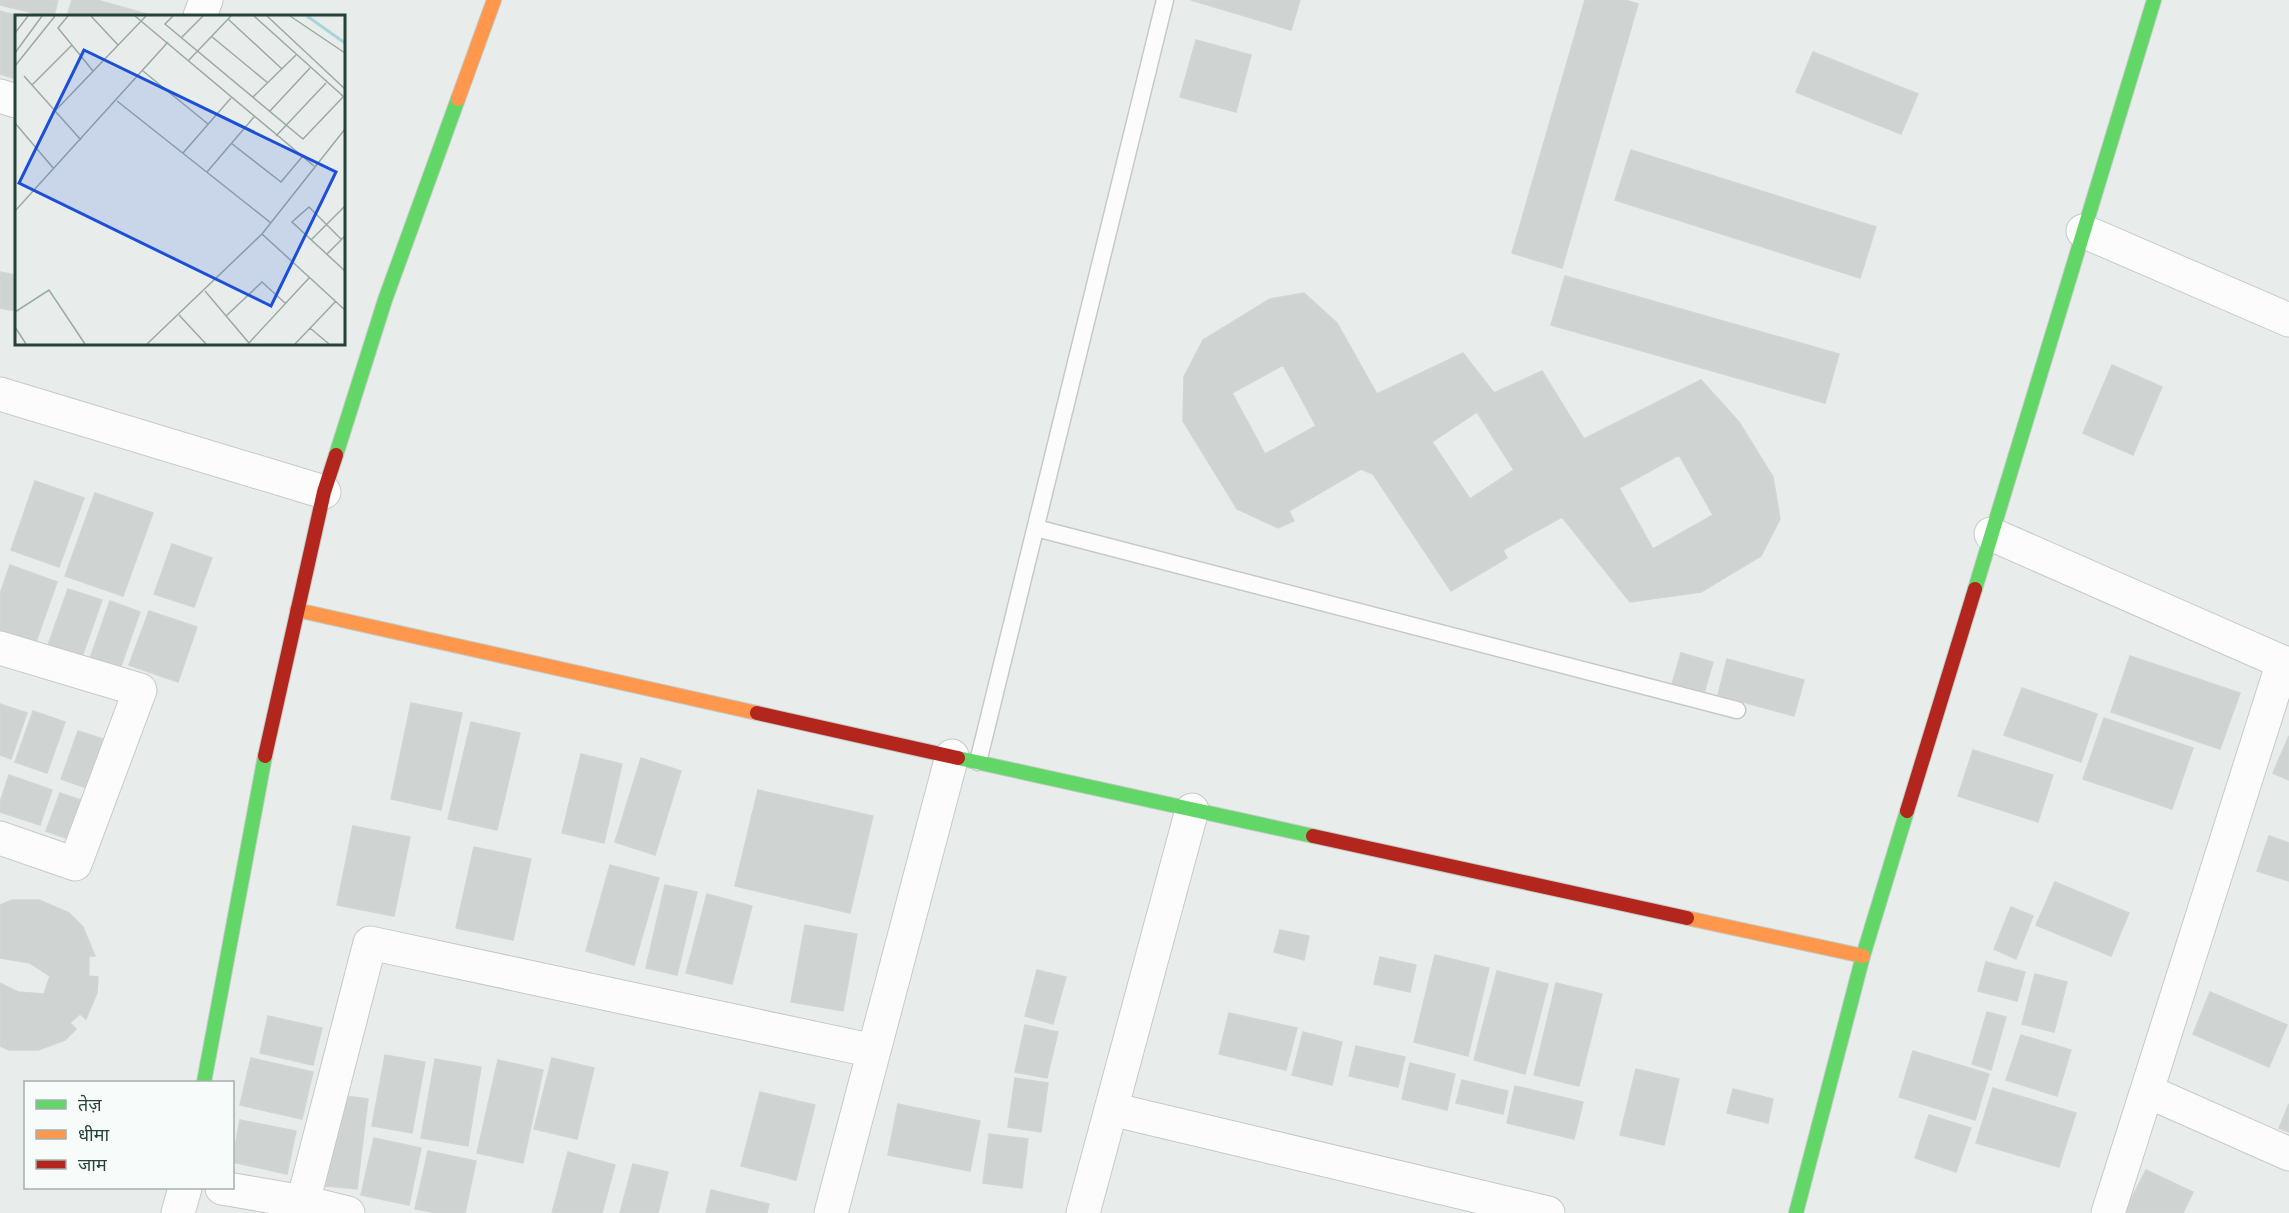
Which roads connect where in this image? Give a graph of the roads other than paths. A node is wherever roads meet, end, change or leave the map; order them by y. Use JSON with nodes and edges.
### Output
{"nodes":[{"id":1,"x":206,"y":0,"type":"edge"},
{"id":2,"x":494,"y":0,"type":"edge"},
{"id":3,"x":1165,"y":0,"type":"edge"},
{"id":4,"x":2154,"y":0,"type":"edge"},
{"id":5,"x":200,"y":15,"type":"edge"},
{"id":6,"x":0,"y":96,"type":"edge"},
{"id":7,"x":15,"y":101,"type":"edge"},
{"id":8,"x":2084,"y":231,"type":"junction"},
{"id":9,"x":2289,"y":320,"type":"edge"},
{"id":10,"x":0,"y":394,"type":"edge"},
{"id":11,"x":324,"y":492,"type":"junction"},
{"id":12,"x":1036,"y":528,"type":"junction"},
{"id":13,"x":1991,"y":534,"type":"junction"},
{"id":14,"x":297,"y":610,"type":"junction"},
{"id":15,"x":0,"y":648,"type":"edge"},
{"id":16,"x":2286,"y":664,"type":"edge"},
{"id":17,"x":1737,"y":710,"type":"dead end"},
{"id":18,"x":965,"y":759,"type":"junction"},
{"id":19,"x":1192,"y":810,"type":"junction"},
{"id":20,"x":0,"y":838,"type":"edge"},
{"id":21,"x":1863,"y":956,"type":"junction"},
{"id":22,"x":874,"y":1051,"type":"junction"},
{"id":23,"x":204,"y":1081,"type":"edge"},
{"id":24,"x":2147,"y":1091,"type":"junction"},
{"id":25,"x":1111,"y":1109,"type":"junction"},
{"id":26,"x":2289,"y":1154,"type":"edge"},
{"id":27,"x":185,"y":1189,"type":"edge"},
{"id":28,"x":228,"y":1189,"type":"edge"},
{"id":29,"x":303,"y":1202,"type":"junction"},
{"id":30,"x":178,"y":1213,"type":"edge"},
{"id":31,"x":348,"y":1213,"type":"edge"},
{"id":32,"x":831,"y":1213,"type":"edge"},
{"id":33,"x":1083,"y":1213,"type":"edge"},
{"id":34,"x":1548,"y":1213,"type":"edge"},
{"id":35,"x":1796,"y":1213,"type":"edge"},
{"id":36,"x":2108,"y":1213,"type":"edge"}],
"edges":[{"from":1,"to":5,"type":"street"},
{"from":2,"to":11,"type":"street"},
{"from":3,"to":12,"type":"lane"},
{"from":4,"to":8,"type":"street"},
{"from":6,"to":7,"type":"street"},
{"from":8,"to":9,"type":"street"},
{"from":8,"to":13,"type":"street"},
{"from":10,"to":11,"type":"street"},
{"from":11,"to":14,"type":"street"},
{"from":12,"to":17,"type":"lane"},
{"from":12,"to":18,"type":"lane"},
{"from":13,"to":16,"type":"street"},
{"from":13,"to":21,"type":"street"},
{"from":14,"to":18,"type":"street"},
{"from":14,"to":23,"type":"street"},
{"from":15,"to":20,"type":"street"},
{"from":16,"to":24,"type":"street"},
{"from":18,"to":19,"type":"street"},
{"from":18,"to":22,"type":"street"},
{"from":19,"to":21,"type":"street"},
{"from":19,"to":25,"type":"street"},
{"from":21,"to":35,"type":"street"},
{"from":22,"to":29,"type":"street"},
{"from":22,"to":32,"type":"street"},
{"from":24,"to":26,"type":"street"},
{"from":24,"to":36,"type":"street"},
{"from":25,"to":33,"type":"street"},
{"from":25,"to":34,"type":"street"},
{"from":27,"to":30,"type":"street"},
{"from":28,"to":29,"type":"street"},
{"from":29,"to":31,"type":"street"}]}
